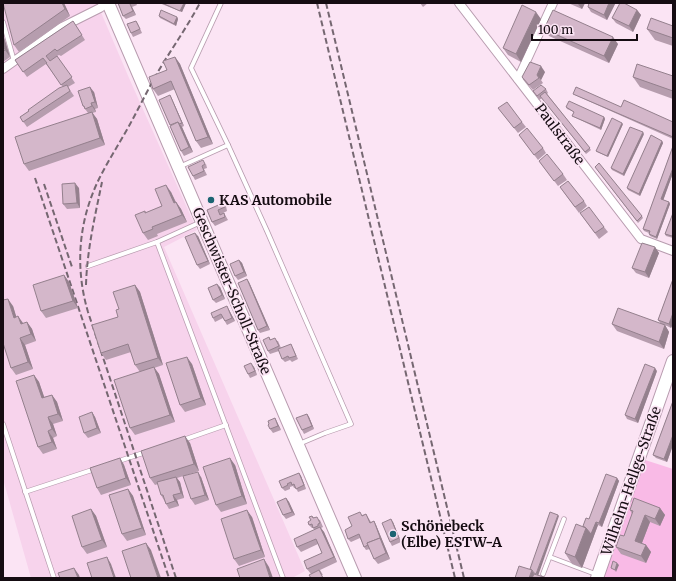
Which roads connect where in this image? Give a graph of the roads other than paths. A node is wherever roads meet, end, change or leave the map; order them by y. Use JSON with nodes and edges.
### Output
{"nodes":[{"id":1,"x":108,"y":3,"type":"edge"},
{"id":2,"x":221,"y":3,"type":"edge"},
{"id":3,"x":459,"y":3,"type":"edge"},
{"id":4,"x":551,"y":4,"type":"edge"},
{"id":5,"x":3,"y":22,"type":"edge"},
{"id":6,"x":14,"y":61,"type":"junction"},
{"id":7,"x":3,"y":69,"type":"edge"},
{"id":8,"x":518,"y":79,"type":"junction"},
{"id":9,"x":228,"y":146,"type":"junction"},
{"id":10,"x":178,"y":167,"type":"junction"},
{"id":11,"x":202,"y":222,"type":"junction"},
{"id":12,"x":157,"y":242,"type":"junction"},
{"id":13,"x":673,"y":251,"type":"edge"},
{"id":14,"x":88,"y":266,"type":"dead end"},
{"id":15,"x":673,"y":361,"type":"edge"},
{"id":16,"x":3,"y":424,"type":"edge"},
{"id":17,"x":226,"y":425,"type":"junction"},
{"id":18,"x":181,"y":440,"type":"edge"},
{"id":19,"x":298,"y":445,"type":"junction"},
{"id":20,"x":150,"y":450,"type":"edge"},
{"id":21,"x":114,"y":462,"type":"edge"},
{"id":22,"x":99,"y":467,"type":"edge"},
{"id":23,"x":25,"y":492,"type":"junction"},
{"id":24,"x":564,"y":519,"type":"dead end"},
{"id":25,"x":550,"y":557,"type":"junction"},
{"id":26,"x":543,"y":574,"type":"dead end"},
{"id":27,"x":598,"y":576,"type":"edge"},
{"id":28,"x":54,"y":578,"type":"edge"},
{"id":29,"x":283,"y":578,"type":"edge"},
{"id":30,"x":355,"y":578,"type":"edge"}],
"edges":[{"from":1,"to":6,"type":"street"},
{"from":1,"to":10,"type":"street","name":"Geschwister-Scholl-Straße"},
{"from":2,"to":9,"type":"lane"},
{"from":3,"to":8,"type":"street","name":"Paulstraße"},
{"from":4,"to":8,"type":"street"},
{"from":5,"to":6,"type":"lane"},
{"from":6,"to":7,"type":"street"},
{"from":8,"to":13,"type":"street","name":"Paulstraße"},
{"from":9,"to":10,"type":"lane"},
{"from":9,"to":19,"type":"lane"},
{"from":10,"to":11,"type":"street","name":"Geschwister-Scholl-Straße"},
{"from":11,"to":12,"type":"lane"},
{"from":11,"to":19,"type":"street","name":"Geschwister-Scholl-Straße"},
{"from":12,"to":14,"type":"lane"},
{"from":12,"to":17,"type":"lane"},
{"from":15,"to":27,"type":"street","name":"Wilhelm-Hellge-Straße"},
{"from":16,"to":23,"type":"lane"},
{"from":17,"to":18,"type":"lane"},
{"from":17,"to":29,"type":"lane"},
{"from":19,"to":30,"type":"street","name":"Geschwister-Scholl-Straße"},
{"from":20,"to":21,"type":"lane"},
{"from":22,"to":23,"type":"lane"},
{"from":23,"to":28,"type":"lane"},
{"from":24,"to":25,"type":"lane"},
{"from":25,"to":26,"type":"lane"},
{"from":25,"to":27,"type":"lane"}]}
